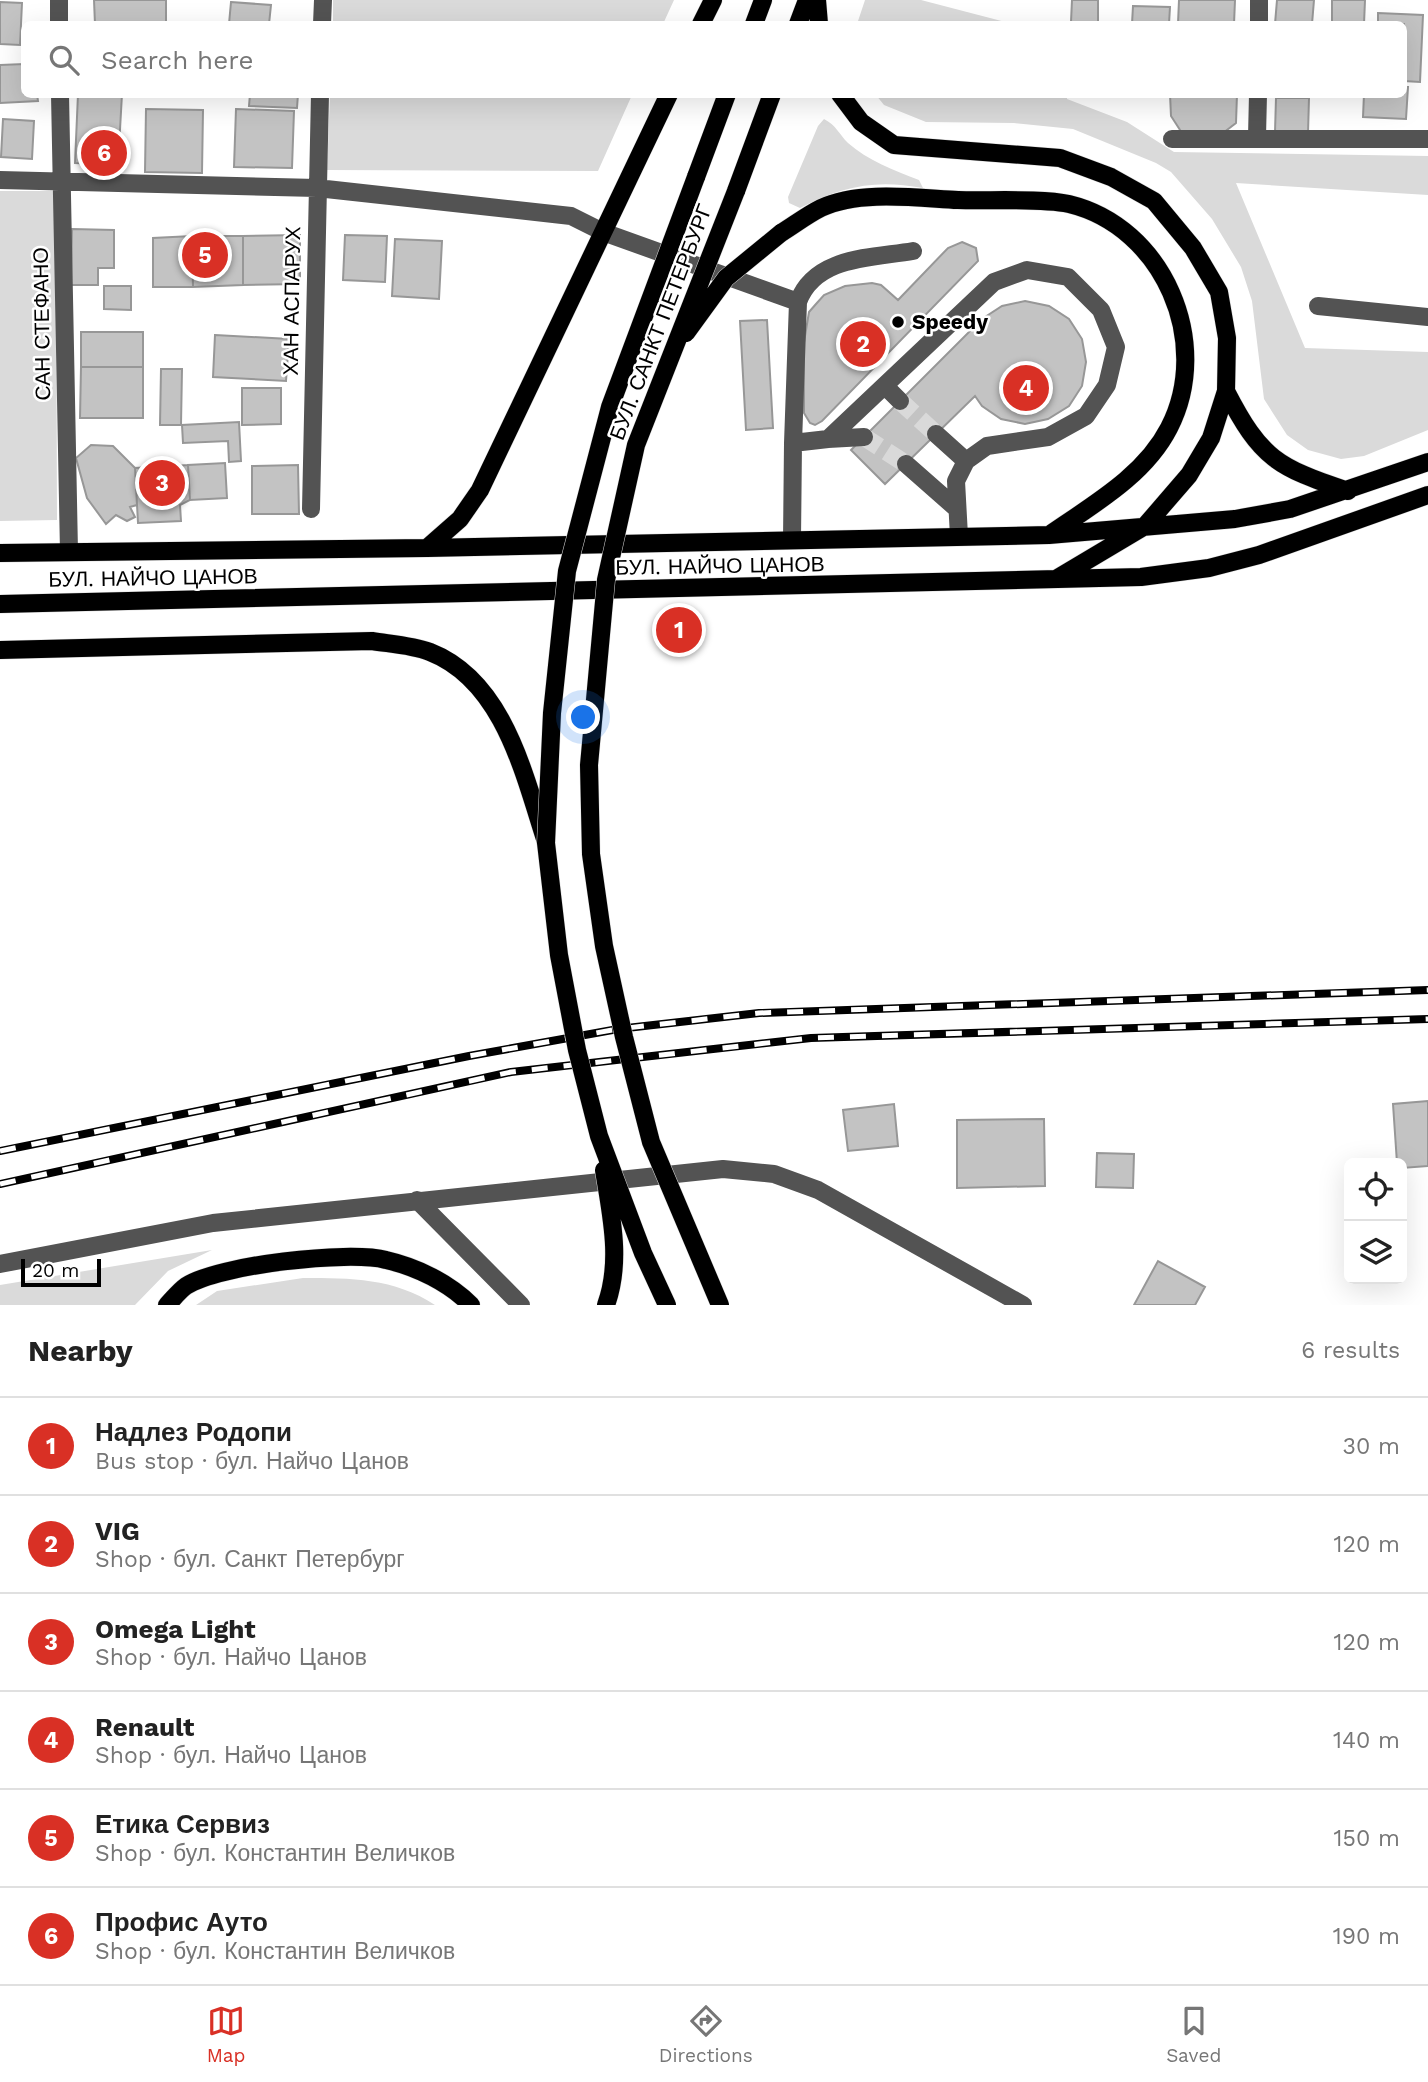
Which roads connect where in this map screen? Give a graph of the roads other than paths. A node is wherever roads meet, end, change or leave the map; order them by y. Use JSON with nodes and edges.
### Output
{"nodes":[{"id":1,"x":59,"y":0,"type":"edge"},
{"id":2,"x":323,"y":0,"type":"edge"},
{"id":3,"x":713,"y":0,"type":"edge"},
{"id":4,"x":763,"y":0,"type":"edge"},
{"id":5,"x":807,"y":0,"type":"edge"},
{"id":6,"x":817,"y":0,"type":"edge"},
{"id":7,"x":1259,"y":0,"type":"edge"},
{"id":8,"x":59,"y":21,"type":"edge"},
{"id":9,"x":322,"y":21,"type":"edge"},
{"id":10,"x":703,"y":21,"type":"edge"},
{"id":11,"x":755,"y":21,"type":"edge"},
{"id":12,"x":799,"y":21,"type":"edge"},
{"id":13,"x":819,"y":21,"type":"edge"},
{"id":14,"x":1259,"y":21,"type":"edge"},
{"id":15,"x":60,"y":98,"type":"edge"},
{"id":16,"x":320,"y":98,"type":"edge"},
{"id":17,"x":666,"y":98,"type":"edge"},
{"id":18,"x":726,"y":98,"type":"edge"},
{"id":19,"x":771,"y":98,"type":"edge"},
{"id":20,"x":843,"y":98,"type":"edge"},
{"id":21,"x":1258,"y":98,"type":"edge"},
{"id":22,"x":1257,"y":137,"type":"junction"},
{"id":23,"x":1172,"y":139,"type":"dead end"},
{"id":24,"x":1428,"y":139,"type":"edge"},
{"id":25,"x":0,"y":180,"type":"edge"},
{"id":26,"x":61,"y":181,"type":"junction"},
{"id":27,"x":317,"y":188,"type":"junction"},
{"id":28,"x":603,"y":232,"type":"junction"},
{"id":29,"x":914,"y":251,"type":"dead end"},
{"id":30,"x":797,"y":302,"type":"junction"},
{"id":31,"x":1318,"y":306,"type":"dead end"},
{"id":32,"x":1428,"y":317,"type":"edge"},
{"id":33,"x":667,"y":359,"type":"junction"},
{"id":34,"x":886,"y":387,"type":"junction"},
{"id":35,"x":1226,"y":391,"type":"junction"},
{"id":36,"x":900,"y":401,"type":"tunnel mouth"},
{"id":37,"x":936,"y":434,"type":"tunnel mouth"},
{"id":38,"x":864,"y":438,"type":"tunnel mouth"},
{"id":39,"x":828,"y":439,"type":"junction"},
{"id":40,"x":793,"y":443,"type":"junction"},
{"id":41,"x":966,"y":461,"type":"junction"},
{"id":42,"x":1428,"y":462,"type":"edge"},
{"id":43,"x":906,"y":464,"type":"tunnel mouth"},
{"id":44,"x":1348,"y":492,"type":"junction"},
{"id":45,"x":1428,"y":495,"type":"edge"},
{"id":46,"x":956,"y":508,"type":"junction"},
{"id":47,"x":311,"y":509,"type":"dead end"},
{"id":48,"x":1145,"y":526,"type":"junction"},
{"id":49,"x":1049,"y":535,"type":"junction"},
{"id":50,"x":959,"y":536,"type":"junction"},
{"id":51,"x":792,"y":540,"type":"junction"},
{"id":52,"x":427,"y":548,"type":"junction"},
{"id":53,"x":69,"y":552,"type":"junction"},
{"id":54,"x":0,"y":553,"type":"edge"},
{"id":55,"x":1053,"y":580,"type":"junction"},
{"id":56,"x":0,"y":604,"type":"edge"},
{"id":57,"x":0,"y":650,"type":"edge"},
{"id":58,"x":546,"y":843,"type":"junction"},
{"id":59,"x":599,"y":1136,"type":"junction"},
{"id":60,"x":417,"y":1200,"type":"junction"},
{"id":61,"x":0,"y":1264,"type":"edge"},
{"id":62,"x":167,"y":1305,"type":"edge"},
{"id":63,"x":471,"y":1305,"type":"edge"},
{"id":64,"x":521,"y":1305,"type":"edge"},
{"id":65,"x":606,"y":1305,"type":"edge"},
{"id":66,"x":667,"y":1305,"type":"edge"},
{"id":67,"x":720,"y":1305,"type":"edge"},
{"id":68,"x":1024,"y":1305,"type":"edge"}],
"edges":[{"from":1,"to":8,"type":"street"},
{"from":2,"to":9,"type":"street"},
{"from":3,"to":10,"type":"main road"},
{"from":4,"to":11,"type":"main road"},
{"from":5,"to":12,"type":"main road"},
{"from":6,"to":13,"type":"main road"},
{"from":7,"to":14,"type":"street"},
{"from":15,"to":26,"type":"street","name":"САН СТЕФАНО"},
{"from":16,"to":27,"type":"street","name":"ХАН АСПАРУХ"},
{"from":17,"to":28,"type":"main road"},
{"from":18,"to":58,"type":"main road","name":"БУЛ. САНКТ ПЕТЕРБУРГ","bridge":true},
{"from":19,"to":33,"type":"main road","name":"БУЛ. САНКТ ПЕТЕРБУРГ","bridge":true},
{"from":20,"to":35,"type":"main road"},
{"from":21,"to":22,"type":"street"},
{"from":22,"to":23,"type":"street"},
{"from":22,"to":24,"type":"street"},
{"from":25,"to":26,"type":"street"},
{"from":26,"to":27,"type":"street"},
{"from":26,"to":53,"type":"street","name":"САН СТЕФАНО"},
{"from":27,"to":28,"type":"street"},
{"from":27,"to":47,"type":"street","name":"ХАН АСПАРУХ"},
{"from":28,"to":30,"type":"street"},
{"from":28,"to":52,"type":"main road"},
{"from":29,"to":30,"type":"street"},
{"from":30,"to":40,"type":"street"},
{"from":31,"to":32,"type":"street"},
{"from":33,"to":49,"type":"main road","bridge":true},
{"from":33,"to":67,"type":"main road","name":"БУЛ. САНКТ ПЕТЕРБУРГ","bridge":true},
{"from":34,"to":36,"type":"street"},
{"from":34,"to":39,"type":"street"},
{"from":34,"to":41,"type":"street"},
{"from":35,"to":44,"type":"main road"},
{"from":35,"to":48,"type":"main road"},
{"from":37,"to":41,"type":"street"},
{"from":38,"to":39,"type":"street"},
{"from":39,"to":40,"type":"street"},
{"from":40,"to":51,"type":"street"},
{"from":41,"to":46,"type":"street"},
{"from":42,"to":44,"type":"main road","name":"БУЛ. НАЙЧО ЦАНОВ"},
{"from":43,"to":46,"type":"street"},
{"from":44,"to":48,"type":"main road","name":"БУЛ. НАЙЧО ЦАНОВ"},
{"from":45,"to":55,"type":"main road","name":"БУЛ. НАЙЧО ЦАНОВ"},
{"from":46,"to":50,"type":"street"},
{"from":48,"to":49,"type":"main road","name":"БУЛ. НАЙЧО ЦАНОВ"},
{"from":48,"to":55,"type":"main road"},
{"from":49,"to":50,"type":"main road","name":"БУЛ. НАЙЧО ЦАНОВ"},
{"from":50,"to":51,"type":"main road","name":"БУЛ. НАЙЧО ЦАНОВ"},
{"from":51,"to":52,"type":"main road","name":"БУЛ. НАЙЧО ЦАНОВ"},
{"from":52,"to":53,"type":"main road","name":"БУЛ. НАЙЧО ЦАНОВ"},
{"from":53,"to":54,"type":"main road","name":"БУЛ. НАЙЧО ЦАНОВ"},
{"from":55,"to":56,"type":"main road","name":"БУЛ. НАЙЧО ЦАНОВ"},
{"from":57,"to":58,"type":"main road"},
{"from":58,"to":59,"type":"main road","name":"БУЛ. САНКТ ПЕТЕРБУРГ","bridge":true},
{"from":59,"to":65,"type":"main road","bridge":true},
{"from":59,"to":66,"type":"main road","name":"БУЛ. САНКТ ПЕТЕРБУРГ","bridge":true},
{"from":60,"to":61,"type":"street"},
{"from":60,"to":64,"type":"street"},
{"from":60,"to":68,"type":"street"},
{"from":62,"to":63,"type":"main road"}]}
